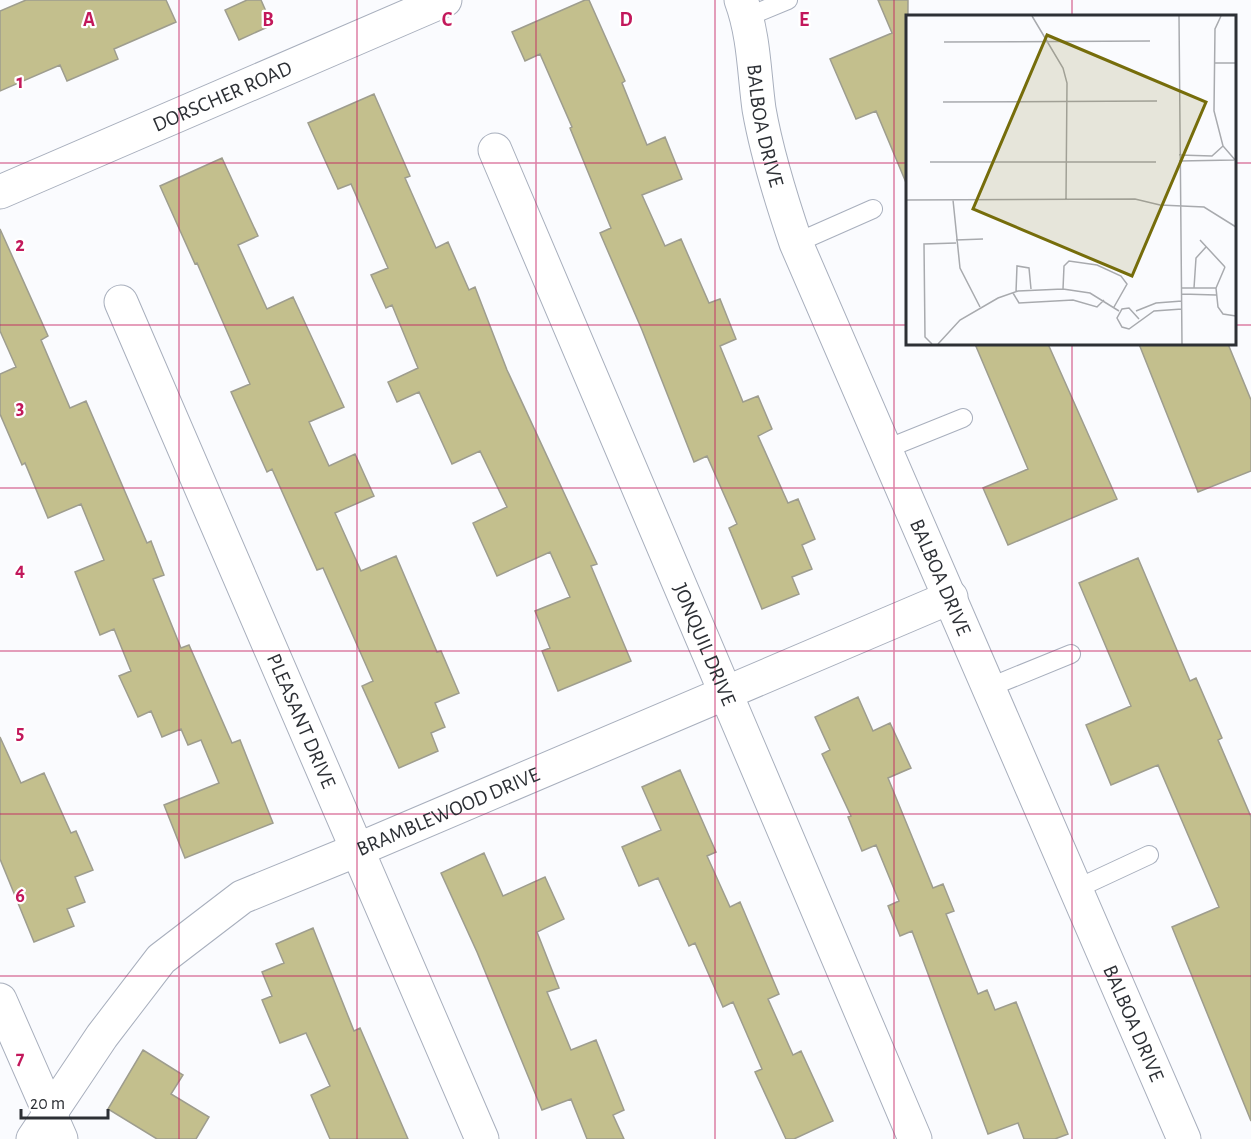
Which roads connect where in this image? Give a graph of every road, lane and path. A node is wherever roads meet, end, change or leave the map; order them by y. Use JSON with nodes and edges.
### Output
{"nodes":[{"id":1,"x":788,"y":0,"type":"edge"},
{"id":2,"x":430,"y":3,"type":"edge"},
{"id":3,"x":744,"y":9,"type":"edge"},
{"id":4,"x":388,"y":11,"type":"edge"},
{"id":5,"x":495,"y":150,"type":"dead end"},
{"id":6,"x":0,"y":192,"type":"edge"},
{"id":7,"x":873,"y":209,"type":"dead end"},
{"id":8,"x":796,"y":243,"type":"junction"},
{"id":9,"x":121,"y":302,"type":"dead end"},
{"id":10,"x":963,"y":418,"type":"dead end"},
{"id":11,"x":886,"y":449,"type":"junction"},
{"id":12,"x":951,"y":597,"type":"junction"},
{"id":13,"x":1071,"y":654,"type":"dead end"},
{"id":14,"x":990,"y":687,"type":"junction"},
{"id":15,"x":725,"y":692,"type":"junction"},
{"id":16,"x":357,"y":850,"type":"junction"},
{"id":17,"x":1149,"y":855,"type":"dead end"},
{"id":18,"x":1077,"y":889,"type":"junction"},
{"id":19,"x":0,"y":1000,"type":"edge"},
{"id":20,"x":48,"y":1130,"type":"edge"},
{"id":21,"x":482,"y":1139,"type":"edge"},
{"id":22,"x":915,"y":1139,"type":"edge"},
{"id":23,"x":1184,"y":1139,"type":"edge"}],
"edges":[{"from":1,"to":3,"type":"lane"},
{"from":2,"to":4,"type":"street","name":"DORSCHER ROAD"},
{"from":3,"to":8,"type":"street","name":"BALBOA DRIVE"},
{"from":4,"to":6,"type":"street","name":"DORSCHER ROAD"},
{"from":5,"to":15,"type":"street","name":"JONQUIL DRIVE"},
{"from":7,"to":8,"type":"lane"},
{"from":8,"to":11,"type":"street","name":"BALBOA DRIVE"},
{"from":9,"to":16,"type":"street","name":"PLEASANT DRIVE"},
{"from":10,"to":11,"type":"lane"},
{"from":11,"to":12,"type":"street","name":"BALBOA DRIVE"},
{"from":12,"to":14,"type":"street","name":"BALBOA DRIVE"},
{"from":12,"to":15,"type":"street","name":"BRAMBLEWOOD DRIVE"},
{"from":13,"to":14,"type":"lane"},
{"from":14,"to":18,"type":"street","name":"BALBOA DRIVE"},
{"from":15,"to":16,"type":"street","name":"BRAMBLEWOOD DRIVE"},
{"from":15,"to":22,"type":"street","name":"JONQUIL DRIVE"},
{"from":16,"to":20,"type":"street","name":"BRAMBLEWOOD DRIVE"},
{"from":16,"to":21,"type":"street","name":"PLEASANT DRIVE"},
{"from":17,"to":18,"type":"lane"},
{"from":18,"to":23,"type":"street","name":"BALBOA DRIVE"},
{"from":19,"to":20,"type":"street"}]}
